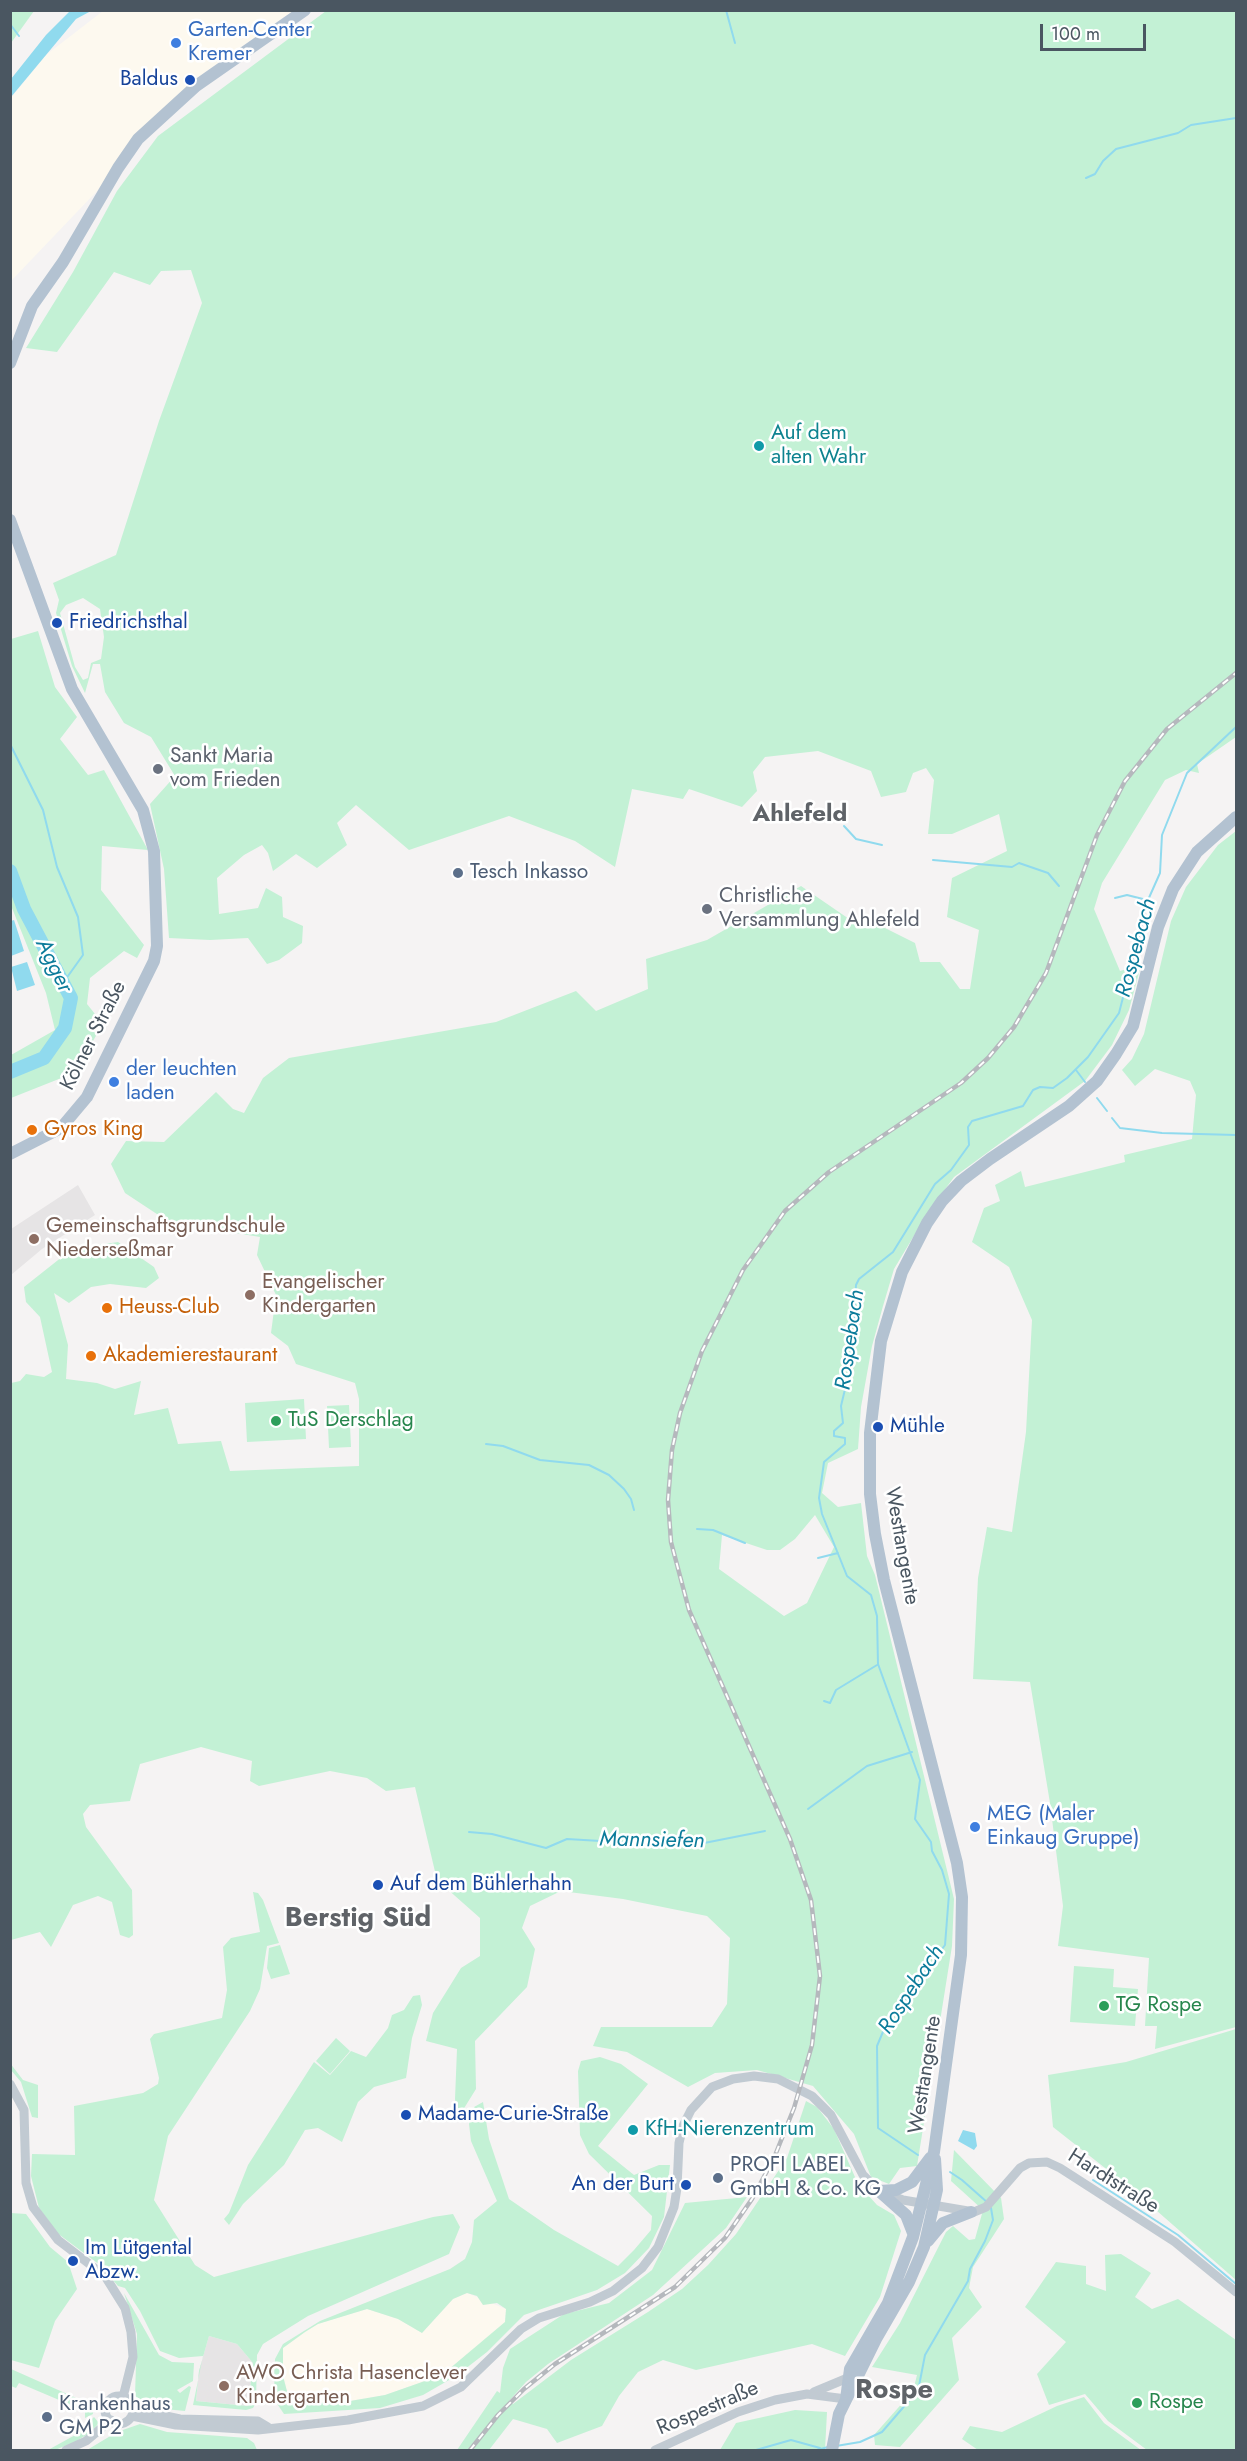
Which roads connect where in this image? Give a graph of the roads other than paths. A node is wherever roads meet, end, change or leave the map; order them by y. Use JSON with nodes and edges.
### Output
{"nodes":[{"id":1,"x":305,"y":10,"type":"edge"},
{"id":2,"x":10,"y":363,"type":"edge"},
{"id":3,"x":10,"y":520,"type":"edge"},
{"id":4,"x":1236,"y":817,"type":"edge"},
{"id":5,"x":10,"y":1154,"type":"edge"},
{"id":6,"x":10,"y":2084,"type":"edge"},
{"id":7,"x":934,"y":2152,"type":"junction"},
{"id":8,"x":879,"y":2191,"type":"junction"},
{"id":9,"x":927,"y":2205,"type":"junction"},
{"id":10,"x":971,"y":2212,"type":"junction"},
{"id":11,"x":913,"y":2237,"type":"junction"},
{"id":12,"x":924,"y":2247,"type":"junction"},
{"id":13,"x":1236,"y":2292,"type":"edge"},
{"id":14,"x":850,"y":2377,"type":"junction"},
{"id":15,"x":807,"y":2394,"type":"junction"},
{"id":16,"x":123,"y":2397,"type":"junction"},
{"id":17,"x":846,"y":2399,"type":"junction"},
{"id":18,"x":133,"y":2413,"type":"junction"},
{"id":19,"x":111,"y":2421,"type":"junction"},
{"id":20,"x":833,"y":2445,"type":"edge"},
{"id":21,"x":66,"y":2451,"type":"edge"},
{"id":22,"x":655,"y":2451,"type":"edge"}],
"edges":[{"from":1,"to":2,"type":"main road"},
{"from":3,"to":5,"type":"main road","name":"Kölner Straße"},
{"from":4,"to":7,"type":"main road","name":"Westtangente"},
{"from":6,"to":16,"type":"street"},
{"from":7,"to":8,"type":"main road"},
{"from":7,"to":9,"type":"main road","name":"Westtangente"},
{"from":8,"to":9,"type":"street","name":"Hardtstraße"},
{"from":8,"to":11,"type":"main road"},
{"from":8,"to":18,"type":"street"},
{"from":9,"to":10,"type":"street","name":"Hardtstraße"},
{"from":9,"to":11,"type":"main road","name":"Westtangente"},
{"from":9,"to":12,"type":"main road","name":"Westtangente"},
{"from":10,"to":12,"type":"main road"},
{"from":10,"to":13,"type":"street","name":"Hardtstraße"},
{"from":11,"to":14,"type":"main road","name":"Westtangente"},
{"from":12,"to":17,"type":"main road","name":"Westtangente"},
{"from":14,"to":15,"type":"street"},
{"from":14,"to":17,"type":"main road","name":"Westtangente"},
{"from":15,"to":17,"type":"street","name":"Rospestraße"},
{"from":15,"to":22,"type":"street","name":"Rospestraße"},
{"from":16,"to":18,"type":"street"},
{"from":16,"to":19,"type":"street"},
{"from":17,"to":20,"type":"main road","name":"Westtangente"},
{"from":18,"to":19,"type":"street"},
{"from":19,"to":21,"type":"street"}]}
